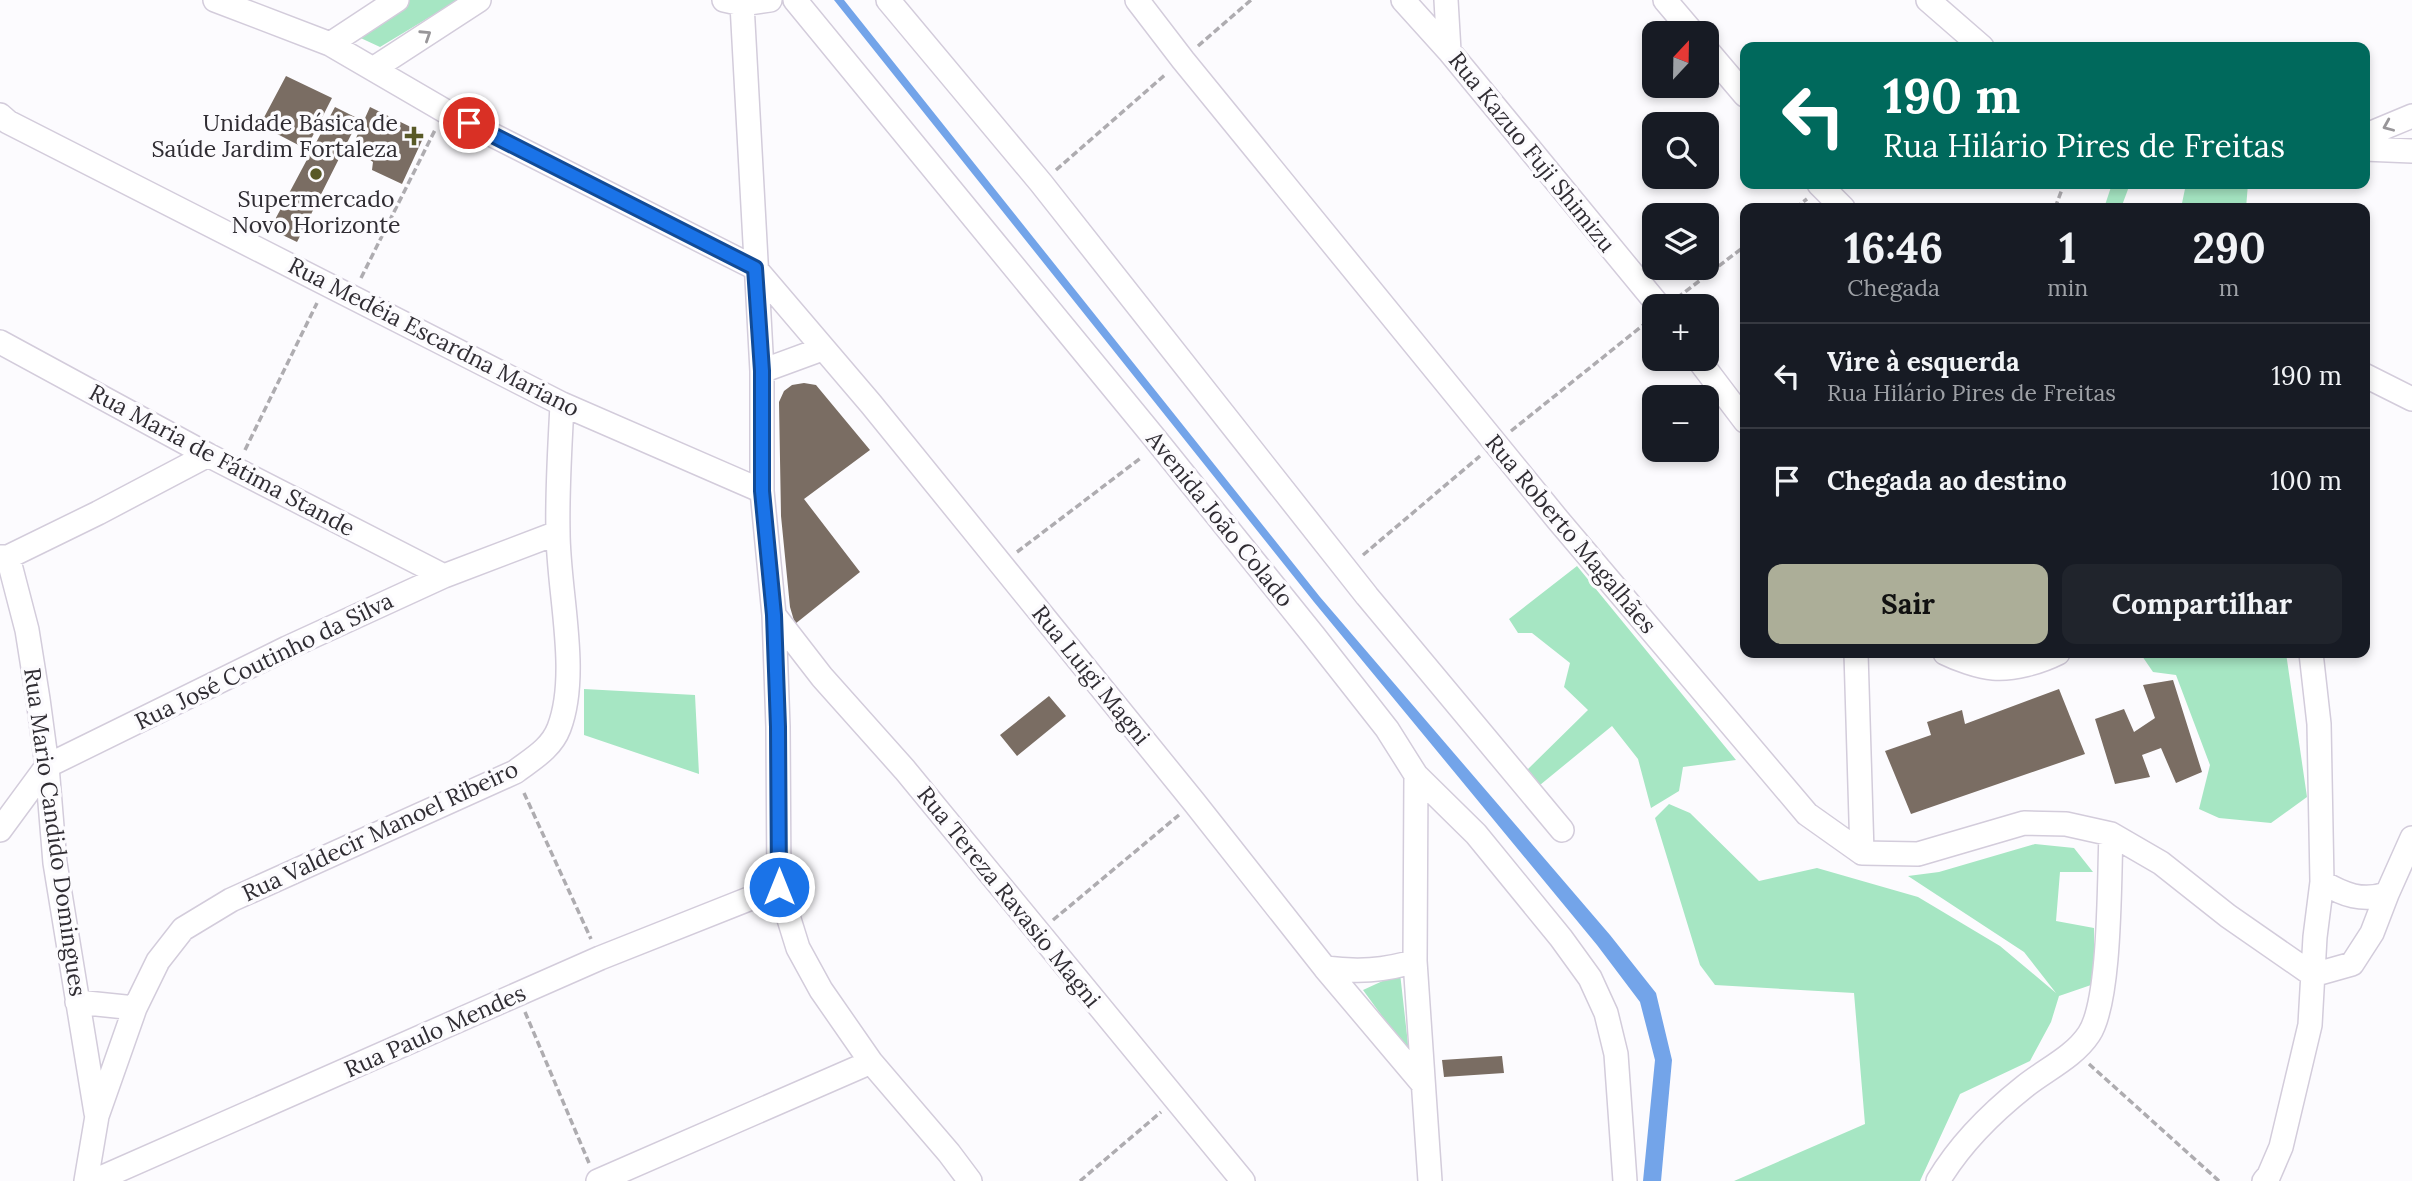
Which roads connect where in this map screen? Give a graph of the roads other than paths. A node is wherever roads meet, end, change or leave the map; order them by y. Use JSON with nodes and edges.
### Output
{"nodes":[{"id":1,"x":215,"y":0,"type":"edge"},
{"id":2,"x":397,"y":0,"type":"edge"},
{"id":3,"x":479,"y":0,"type":"edge"},
{"id":4,"x":769,"y":0,"type":"edge"},
{"id":5,"x":795,"y":0,"type":"edge"},
{"id":6,"x":888,"y":0,"type":"edge"},
{"id":7,"x":1137,"y":0,"type":"edge"},
{"id":8,"x":1403,"y":0,"type":"edge"},
{"id":9,"x":1446,"y":0,"type":"edge"},
{"id":10,"x":1665,"y":0,"type":"edge"},
{"id":11,"x":1928,"y":0,"type":"edge"},
{"id":12,"x":733,"y":2,"type":"edge"},
{"id":13,"x":1683,"y":21,"type":"edge"},
{"id":14,"x":1976,"y":42,"type":"edge"},
{"id":15,"x":330,"y":44,"type":"junction"},
{"id":16,"x":1449,"y":51,"type":"junction"},
{"id":17,"x":1719,"y":64,"type":"edge"},
{"id":18,"x":373,"y":69,"type":"junction"},
{"id":19,"x":1740,"y":89,"type":"edge"},
{"id":20,"x":0,"y":115,"type":"edge"},
{"id":21,"x":2412,"y":117,"type":"edge"},
{"id":22,"x":2370,"y":134,"type":"edge"},
{"id":23,"x":2370,"y":149,"type":"edge"},
{"id":24,"x":2412,"y":151,"type":"edge"},
{"id":25,"x":1824,"y":189,"type":"edge"},
{"id":26,"x":1838,"y":203,"type":"edge"},
{"id":27,"x":755,"y":268,"type":"junction"},
{"id":28,"x":1660,"y":294,"type":"edge"},
{"id":29,"x":0,"y":342,"type":"edge"},
{"id":30,"x":822,"y":349,"type":"junction"},
{"id":31,"x":762,"y":371,"type":"junction"},
{"id":32,"x":1707,"y":371,"type":"edge"},
{"id":33,"x":2370,"y":378,"type":"edge"},
{"id":34,"x":2412,"y":399,"type":"edge"},
{"id":35,"x":562,"y":404,"type":"junction"},
{"id":36,"x":1740,"y":414,"type":"edge"},
{"id":37,"x":208,"y":455,"type":"junction"},
{"id":38,"x":762,"y":491,"type":"junction"},
{"id":39,"x":558,"y":533,"type":"junction"},
{"id":40,"x":4,"y":557,"type":"edge"},
{"id":41,"x":444,"y":576,"type":"junction"},
{"id":42,"x":774,"y":615,"type":"junction"},
{"id":43,"x":1856,"y":658,"type":"edge"},
{"id":44,"x":1976,"y":658,"type":"edge"},
{"id":45,"x":2047,"y":658,"type":"edge"},
{"id":46,"x":2312,"y":658,"type":"edge"},
{"id":47,"x":1994,"y":661,"type":"edge"},
{"id":48,"x":47,"y":765,"type":"junction"},
{"id":49,"x":1416,"y":775,"type":"junction"},
{"id":50,"x":0,"y":830,"type":"edge"},
{"id":51,"x":1562,"y":830,"type":"dead end"},
{"id":52,"x":2111,"y":834,"type":"junction"},
{"id":53,"x":2412,"y":838,"type":"edge"},
{"id":54,"x":1862,"y":853,"type":"junction"},
{"id":55,"x":2322,"y":882,"type":"junction"},
{"id":56,"x":779,"y":887,"type":"junction"},
{"id":57,"x":2386,"y":894,"type":"junction"},
{"id":58,"x":1415,"y":961,"type":"junction"},
{"id":59,"x":1325,"y":968,"type":"junction"},
{"id":60,"x":2313,"y":975,"type":"junction"},
{"id":61,"x":77,"y":1002,"type":"junction"},
{"id":62,"x":135,"y":1008,"type":"junction"},
{"id":63,"x":871,"y":1062,"type":"junction"},
{"id":64,"x":1423,"y":1084,"type":"junction"},
{"id":65,"x":97,"y":1116,"type":"junction"},
{"id":66,"x":595,"y":1175,"type":"edge"},
{"id":67,"x":86,"y":1181,"type":"edge"},
{"id":68,"x":94,"y":1181,"type":"edge"},
{"id":69,"x":970,"y":1181,"type":"edge"},
{"id":70,"x":1243,"y":1181,"type":"edge"},
{"id":71,"x":1430,"y":1181,"type":"edge"},
{"id":72,"x":1625,"y":1181,"type":"edge"},
{"id":73,"x":1938,"y":1181,"type":"edge"},
{"id":74,"x":2264,"y":1181,"type":"edge"}],
"edges":[{"from":1,"to":15,"type":"street"},
{"from":2,"to":15,"type":"street"},
{"from":18,"to":3,"type":"street","one_way":true},
{"from":4,"to":12,"type":"street"},
{"from":5,"to":49,"type":"street","name":"Avenida João Colado"},
{"from":6,"to":51,"type":"street"},
{"from":7,"to":54,"type":"street","name":"Rua Roberto Magalhães"},
{"from":8,"to":16,"type":"street","name":"Rua Kazuo Fuji Shimizu"},
{"from":9,"to":16,"type":"street"},
{"from":10,"to":13,"type":"street"},
{"from":11,"to":14,"type":"street"},
{"from":12,"to":27,"type":"street"},
{"from":15,"to":18,"type":"street"},
{"from":16,"to":28,"type":"street","name":"Rua Kazuo Fuji Shimizu"},
{"from":17,"to":19,"type":"street"},
{"from":18,"to":27,"type":"street"},
{"from":20,"to":35,"type":"street","name":"Rua Medéia Escardna Mariano"},
{"from":21,"to":22,"type":"street","one_way":true},
{"from":23,"to":24,"type":"street"},
{"from":25,"to":26,"type":"street"},
{"from":27,"to":30,"type":"street","name":"Rua Luigi Magni"},
{"from":27,"to":31,"type":"street"},
{"from":29,"to":37,"type":"street","name":"Rua Maria de Fátima Stande"},
{"from":30,"to":31,"type":"street"},
{"from":30,"to":59,"type":"street","name":"Rua Luigi Magni"},
{"from":31,"to":38,"type":"street"},
{"from":32,"to":36,"type":"street"},
{"from":33,"to":34,"type":"street"},
{"from":35,"to":38,"type":"street","name":"Rua Medéia Escardna Mariano"},
{"from":35,"to":39,"type":"street","name":"Rua Valdecir Manoel Ribeiro"},
{"from":37,"to":40,"type":"street"},
{"from":37,"to":41,"type":"street","name":"Rua Maria de Fátima Stande"},
{"from":38,"to":42,"type":"street"},
{"from":39,"to":41,"type":"street","name":"Rua José Coutinho da Silva"},
{"from":39,"to":62,"type":"street","name":"Rua Valdecir Manoel Ribeiro"},
{"from":40,"to":48,"type":"street","name":"Rua Mario Candido Domingues"},
{"from":41,"to":48,"type":"street","name":"Rua José Coutinho da Silva"},
{"from":42,"to":56,"type":"street"},
{"from":42,"to":70,"type":"street","name":"Rua Tereza Ravasio Magni"},
{"from":43,"to":54,"type":"street"},
{"from":44,"to":47,"type":"street"},
{"from":45,"to":47,"type":"street"},
{"from":46,"to":55,"type":"street"},
{"from":48,"to":50,"type":"street","name":"Rua José Coutinho da Silva"},
{"from":48,"to":61,"type":"street","name":"Rua Mario Candido Domingues"},
{"from":49,"to":58,"type":"street"},
{"from":49,"to":72,"type":"street","name":"Avenida João Colado"},
{"from":52,"to":54,"type":"street"},
{"from":52,"to":60,"type":"street"},
{"from":52,"to":73,"type":"street"},
{"from":53,"to":57,"type":"street"},
{"from":55,"to":57,"type":"street"},
{"from":55,"to":60,"type":"street"},
{"from":56,"to":63,"type":"street"},
{"from":56,"to":68,"type":"street","name":"Rua Paulo Mendes"},
{"from":57,"to":60,"type":"street"},
{"from":58,"to":59,"type":"street"},
{"from":58,"to":64,"type":"street"},
{"from":59,"to":64,"type":"street","name":"Rua Luigi Magni"},
{"from":60,"to":74,"type":"street"},
{"from":61,"to":62,"type":"street"},
{"from":61,"to":65,"type":"street","name":"Rua Mario Candido Domingues"},
{"from":62,"to":65,"type":"street","name":"Rua Valdecir Manoel Ribeiro"},
{"from":63,"to":66,"type":"street"},
{"from":63,"to":69,"type":"street"},
{"from":64,"to":71,"type":"street"},
{"from":65,"to":67,"type":"street","name":"Rua Valdecir Manoel Ribeiro"}]}
